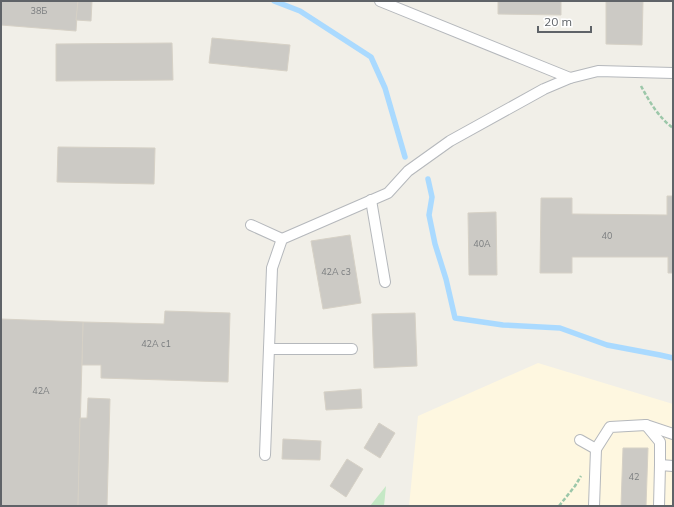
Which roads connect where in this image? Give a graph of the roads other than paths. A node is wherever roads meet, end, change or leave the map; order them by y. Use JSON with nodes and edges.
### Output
{"nodes":[{"id":1,"x":380,"y":1,"type":"edge"},
{"id":2,"x":673,"y":73,"type":"edge"},
{"id":3,"x":570,"y":78,"type":"junction"},
{"id":4,"x":371,"y":200,"type":"junction"},
{"id":5,"x":251,"y":225,"type":"dead end"},
{"id":6,"x":282,"y":239,"type":"junction"},
{"id":7,"x":386,"y":282,"type":"dead end"},
{"id":8,"x":269,"y":349,"type":"junction"},
{"id":9,"x":352,"y":350,"type":"dead end"},
{"id":10,"x":646,"y":425,"type":"junction"},
{"id":11,"x":673,"y":434,"type":"edge"},
{"id":12,"x":580,"y":440,"type":"dead end"},
{"id":13,"x":596,"y":449,"type":"junction"},
{"id":14,"x":265,"y":455,"type":"dead end"},
{"id":15,"x":660,"y":465,"type":"junction"},
{"id":16,"x":673,"y":466,"type":"edge"},
{"id":17,"x":594,"y":506,"type":"edge"},
{"id":18,"x":659,"y":506,"type":"edge"}],
"edges":[{"from":1,"to":3,"type":"lane"},
{"from":2,"to":3,"type":"lane"},
{"from":3,"to":4,"type":"lane"},
{"from":4,"to":6,"type":"lane"},
{"from":4,"to":7,"type":"lane"},
{"from":5,"to":6,"type":"lane"},
{"from":6,"to":8,"type":"lane"},
{"from":8,"to":9,"type":"lane"},
{"from":8,"to":14,"type":"lane"},
{"from":10,"to":11,"type":"lane"},
{"from":10,"to":13,"type":"lane"},
{"from":10,"to":15,"type":"lane"},
{"from":12,"to":13,"type":"lane"},
{"from":13,"to":17,"type":"lane"},
{"from":15,"to":16,"type":"lane"},
{"from":15,"to":18,"type":"lane"}]}
